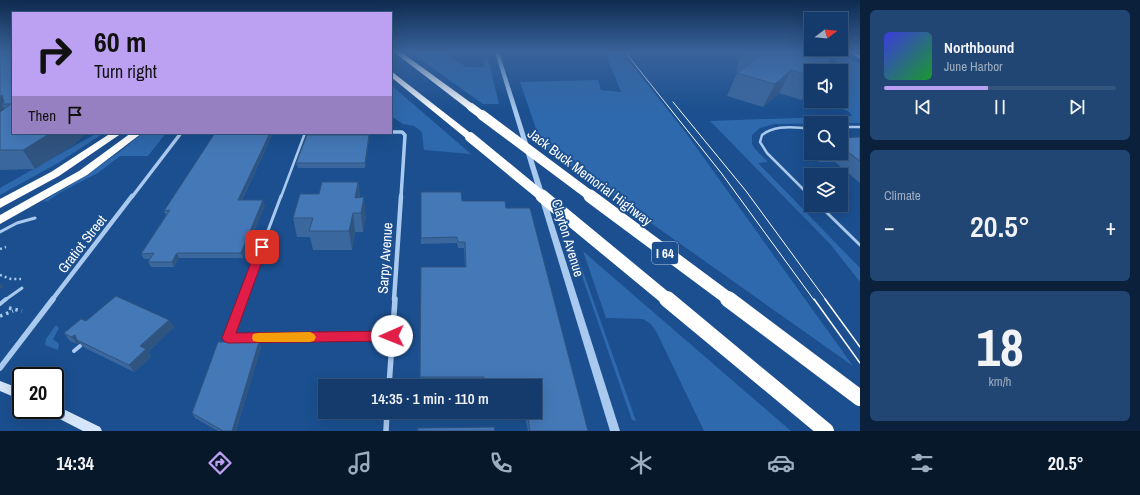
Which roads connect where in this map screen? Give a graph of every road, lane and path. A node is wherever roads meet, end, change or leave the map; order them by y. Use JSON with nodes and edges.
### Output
{"nodes":[{"id":1,"x":424,"y":72,"type":"edge"},
{"id":2,"x":503,"y":72,"type":"edge"},
{"id":3,"x":392,"y":73,"type":"edge"},
{"id":4,"x":860,"y":127,"type":"edge"},
{"id":5,"x":804,"y":128,"type":"edge"},
{"id":6,"x":848,"y":128,"type":"edge"},
{"id":7,"x":392,"y":132,"type":"edge"},
{"id":8,"x":115,"y":134,"type":"edge"},
{"id":9,"x":136,"y":134,"type":"edge"},
{"id":10,"x":180,"y":134,"type":"edge"},
{"id":11,"x":305,"y":134,"type":"edge"},
{"id":12,"x":804,"y":190,"type":"edge"},
{"id":13,"x":0,"y":204,"type":"edge"},
{"id":14,"x":826,"y":212,"type":"edge"},
{"id":15,"x":35,"y":218,"type":"dead end"},
{"id":16,"x":0,"y":220,"type":"edge"},
{"id":17,"x":0,"y":232,"type":"edge"},
{"id":18,"x":860,"y":245,"type":"edge"},
{"id":19,"x":6,"y":247,"type":"dead end"},
{"id":20,"x":0,"y":249,"type":"edge"},
{"id":21,"x":0,"y":275,"type":"edge"},
{"id":22,"x":22,"y":278,"type":"dead end"},
{"id":23,"x":22,"y":288,"type":"dead end"},
{"id":24,"x":0,"y":304,"type":"edge"},
{"id":25,"x":5,"y":306,"type":"dead end"},
{"id":26,"x":13,"y":310,"type":"junction"},
{"id":27,"x":22,"y":311,"type":"dead end"},
{"id":28,"x":0,"y":316,"type":"edge"},
{"id":29,"x":392,"y":336,"type":"junction"},
{"id":30,"x":80,"y":346,"type":"edge"},
{"id":31,"x":74,"y":351,"type":"dead end"},
{"id":32,"x":0,"y":368,"type":"edge"},
{"id":33,"x":389,"y":379,"type":"edge"},
{"id":34,"x":0,"y":386,"type":"edge"},
{"id":35,"x":12,"y":391,"type":"edge"},
{"id":36,"x":860,"y":398,"type":"edge"},
{"id":37,"x":64,"y":415,"type":"edge"},
{"id":38,"x":387,"y":419,"type":"edge"},
{"id":39,"x":96,"y":431,"type":"edge"},
{"id":40,"x":386,"y":431,"type":"edge"},
{"id":41,"x":615,"y":431,"type":"edge"},
{"id":42,"x":826,"y":431,"type":"edge"}],
"edges":[{"from":1,"to":36,"type":"highway","name":"Jack Buck Memorial Highway","number":"I 64","bridge":true},
{"from":2,"to":41,"type":"street","name":"Clayton Avenue"},
{"from":3,"to":42,"type":"highway","number":"I 64","bridge":true},
{"from":4,"to":6,"type":"lane"},
{"from":5,"to":12,"type":"lane"},
{"from":7,"to":29,"type":"street","name":"Sarpy Avenue"},
{"from":8,"to":13,"type":"highway"},
{"from":9,"to":16,"type":"highway"},
{"from":10,"to":32,"type":"street","name":"Gratiot Street"},
{"from":11,"to":29,"type":"lane"},
{"from":14,"to":18,"type":"lane"},
{"from":15,"to":17,"type":"lane"},
{"from":19,"to":20,"type":"path"},
{"from":21,"to":22,"type":"path"},
{"from":23,"to":24,"type":"lane"},
{"from":25,"to":26,"type":"path"},
{"from":26,"to":27,"type":"path"},
{"from":26,"to":28,"type":"path"},
{"from":29,"to":33,"type":"street","name":"Sarpy Avenue"},
{"from":30,"to":31,"type":"lane"},
{"from":34,"to":35,"type":"main road"},
{"from":37,"to":39,"type":"main road"},
{"from":38,"to":40,"type":"street"}]}
